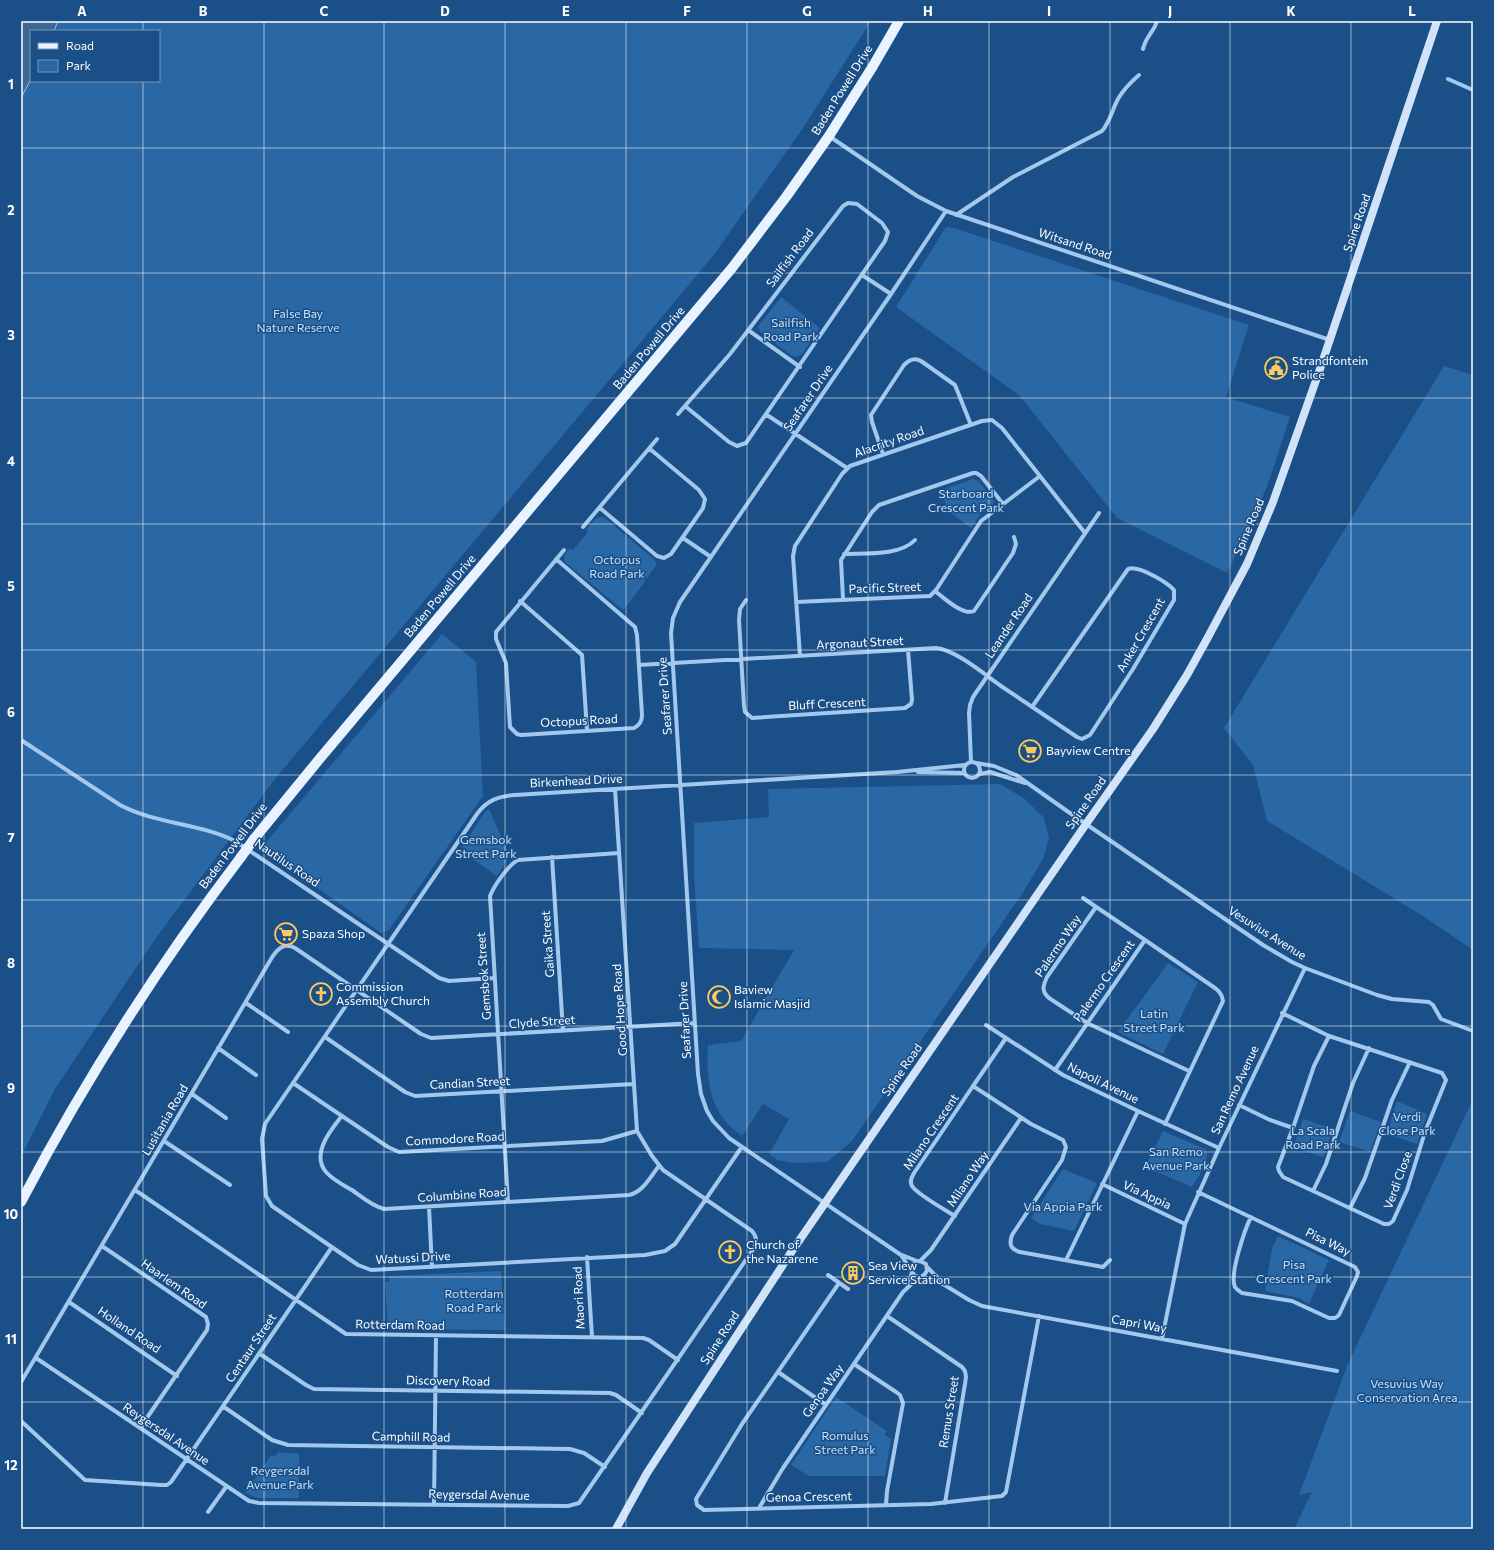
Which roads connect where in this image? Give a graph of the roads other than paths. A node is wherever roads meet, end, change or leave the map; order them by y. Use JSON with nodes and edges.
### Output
{"nodes":[{"id":1,"x":899,"y":21,"type":"edge"},
{"id":2,"x":1157,"y":21,"type":"edge"},
{"id":3,"x":1437,"y":21,"type":"edge"},
{"id":4,"x":1143,"y":49,"type":"dead end"},
{"id":5,"x":1139,"y":74,"type":"dead end"},
{"id":6,"x":1448,"y":79,"type":"dead end"},
{"id":7,"x":1473,"y":90,"type":"edge"},
{"id":8,"x":829,"y":136,"type":"junction"},
{"id":9,"x":946,"y":211,"type":"junction"},
{"id":10,"x":956,"y":215,"type":"junction"},
{"id":11,"x":862,"y":275,"type":"junction"},
{"id":12,"x":891,"y":294,"type":"junction"},
{"id":13,"x":748,"y":330,"type":"junction"},
{"id":14,"x":1330,"y":340,"type":"junction"},
{"id":15,"x":800,"y":367,"type":"junction"},
{"id":16,"x":685,"y":406,"type":"junction"},
{"id":17,"x":678,"y":414,"type":"dead end"},
{"id":18,"x":767,"y":415,"type":"junction"},
{"id":19,"x":971,"y":425,"type":"junction"},
{"id":20,"x":796,"y":433,"type":"junction"},
{"id":21,"x":657,"y":439,"type":"dead end"},
{"id":22,"x":650,"y":449,"type":"junction"},
{"id":23,"x":883,"y":454,"type":"junction"},
{"id":24,"x":847,"y":468,"type":"junction"},
{"id":25,"x":1040,"y":476,"type":"junction"},
{"id":26,"x":1003,"y":504,"type":"junction"},
{"id":27,"x":600,"y":508,"type":"junction"},
{"id":28,"x":1099,"y":514,"type":"dead end"},
{"id":29,"x":583,"y":527,"type":"dead end"},
{"id":30,"x":1085,"y":533,"type":"junction"},
{"id":31,"x":1014,"y":537,"type":"dead end"},
{"id":32,"x":683,"y":538,"type":"junction"},
{"id":33,"x":915,"y":540,"type":"dead end"},
{"id":34,"x":564,"y":550,"type":"dead end"},
{"id":35,"x":844,"y":554,"type":"junction"},
{"id":36,"x":711,"y":557,"type":"junction"},
{"id":37,"x":556,"y":559,"type":"junction"},
{"id":38,"x":935,"y":592,"type":"junction"},
{"id":39,"x":843,"y":599,"type":"junction"},
{"id":40,"x":746,"y":600,"type":"dead end"},
{"id":41,"x":520,"y":601,"type":"junction"},
{"id":42,"x":796,"y":602,"type":"junction"},
{"id":43,"x":908,"y":650,"type":"junction"},
{"id":44,"x":800,"y":656,"type":"junction"},
{"id":45,"x":741,"y":659,"type":"junction"},
{"id":46,"x":673,"y":664,"type":"junction"},
{"id":47,"x":639,"y":665,"type":"junction"},
{"id":48,"x":987,"y":676,"type":"junction"},
{"id":49,"x":1032,"y":707,"type":"junction"},
{"id":50,"x":587,"y":730,"type":"junction"},
{"id":51,"x":21,"y":740,"type":"edge"},
{"id":52,"x":973,"y":762,"type":"junction"},
{"id":53,"x":965,"y":765,"type":"junction"},
{"id":54,"x":897,"y":772,"type":"junction"},
{"id":55,"x":964,"y":773,"type":"junction"},
{"id":56,"x":979,"y":774,"type":"junction"},
{"id":57,"x":1029,"y":784,"type":"junction"},
{"id":58,"x":681,"y":785,"type":"junction"},
{"id":59,"x":615,"y":789,"type":"junction"},
{"id":60,"x":1086,"y":824,"type":"junction"},
{"id":61,"x":619,"y":853,"type":"junction"},
{"id":62,"x":552,"y":857,"type":"junction"},
{"id":63,"x":1083,"y":898,"type":"dead end"},
{"id":64,"x":1096,"y":907,"type":"junction"},
{"id":65,"x":1144,"y":940,"type":"junction"},
{"id":66,"x":388,"y":944,"type":"junction"},
{"id":67,"x":1304,"y":968,"type":"junction"},
{"id":68,"x":494,"y":978,"type":"junction"},
{"id":69,"x":356,"y":991,"type":"junction"},
{"id":70,"x":246,"y":1003,"type":"junction"},
{"id":71,"x":1282,"y":1014,"type":"junction"},
{"id":72,"x":1087,"y":1023,"type":"junction"},
{"id":73,"x":695,"y":1024,"type":"junction"},
{"id":74,"x":986,"y":1025,"type":"dead end"},
{"id":75,"x":631,"y":1027,"type":"junction"},
{"id":76,"x":1473,"y":1030,"type":"edge"},
{"id":77,"x":562,"y":1031,"type":"junction"},
{"id":78,"x":288,"y":1032,"type":"dead end"},
{"id":79,"x":498,"y":1035,"type":"junction"},
{"id":80,"x":1330,"y":1036,"type":"junction"},
{"id":81,"x":325,"y":1037,"type":"junction"},
{"id":82,"x":1006,"y":1038,"type":"junction"},
{"id":83,"x":218,"y":1048,"type":"junction"},
{"id":84,"x":1369,"y":1048,"type":"junction"},
{"id":85,"x":1410,"y":1062,"type":"junction"},
{"id":86,"x":1055,"y":1070,"type":"junction"},
{"id":87,"x":1189,"y":1071,"type":"junction"},
{"id":88,"x":256,"y":1075,"type":"dead end"},
{"id":89,"x":293,"y":1084,"type":"junction"},
{"id":90,"x":634,"y":1084,"type":"junction"},
{"id":91,"x":973,"y":1086,"type":"junction"},
{"id":92,"x":501,"y":1091,"type":"junction"},
{"id":93,"x":192,"y":1094,"type":"junction"},
{"id":94,"x":1239,"y":1105,"type":"junction"},
{"id":95,"x":1138,"y":1111,"type":"junction"},
{"id":96,"x":341,"y":1117,"type":"junction"},
{"id":97,"x":226,"y":1118,"type":"dead end"},
{"id":98,"x":1021,"y":1118,"type":"junction"},
{"id":99,"x":1164,"y":1124,"type":"junction"},
{"id":100,"x":1293,"y":1128,"type":"junction"},
{"id":101,"x":637,"y":1131,"type":"junction"},
{"id":102,"x":164,"y":1141,"type":"junction"},
{"id":103,"x":504,"y":1147,"type":"junction"},
{"id":104,"x":741,"y":1148,"type":"junction"},
{"id":105,"x":1219,"y":1148,"type":"junction"},
{"id":106,"x":659,"y":1166,"type":"junction"},
{"id":107,"x":1102,"y":1184,"type":"junction"},
{"id":108,"x":230,"y":1185,"type":"dead end"},
{"id":109,"x":135,"y":1190,"type":"junction"},
{"id":110,"x":1313,"y":1191,"type":"junction"},
{"id":111,"x":1198,"y":1192,"type":"junction"},
{"id":112,"x":705,"y":1199,"type":"junction"},
{"id":113,"x":21,"y":1202,"type":"edge"},
{"id":114,"x":508,"y":1202,"type":"junction"},
{"id":115,"x":825,"y":1203,"type":"junction"},
{"id":116,"x":429,"y":1207,"type":"junction"},
{"id":117,"x":1350,"y":1208,"type":"junction"},
{"id":118,"x":955,"y":1216,"type":"junction"},
{"id":119,"x":1251,"y":1217,"type":"junction"},
{"id":120,"x":1184,"y":1224,"type":"junction"},
{"id":121,"x":102,"y":1246,"type":"junction"},
{"id":122,"x":332,"y":1247,"type":"junction"},
{"id":123,"x":931,"y":1250,"type":"junction"},
{"id":124,"x":901,"y":1255,"type":"junction"},
{"id":125,"x":587,"y":1257,"type":"junction"},
{"id":126,"x":1066,"y":1260,"type":"junction"},
{"id":127,"x":1110,"y":1260,"type":"dead end"},
{"id":128,"x":919,"y":1261,"type":"junction"},
{"id":129,"x":927,"y":1266,"type":"junction"},
{"id":130,"x":432,"y":1267,"type":"junction"},
{"id":131,"x":911,"y":1270,"type":"junction"},
{"id":132,"x":828,"y":1275,"type":"dead end"},
{"id":133,"x":920,"y":1277,"type":"junction"},
{"id":134,"x":839,"y":1283,"type":"junction"},
{"id":135,"x":943,"y":1284,"type":"junction"},
{"id":136,"x":908,"y":1287,"type":"junction"},
{"id":137,"x":848,"y":1289,"type":"dead end"},
{"id":138,"x":296,"y":1300,"type":"junction"},
{"id":139,"x":69,"y":1302,"type":"junction"},
{"id":140,"x":887,"y":1316,"type":"junction"},
{"id":141,"x":1039,"y":1316,"type":"junction"},
{"id":142,"x":436,"y":1335,"type":"junction"},
{"id":143,"x":592,"y":1337,"type":"junction"},
{"id":144,"x":1162,"y":1339,"type":"junction"},
{"id":145,"x":260,"y":1354,"type":"junction"},
{"id":146,"x":36,"y":1358,"type":"junction"},
{"id":147,"x":678,"y":1360,"type":"junction"},
{"id":148,"x":854,"y":1364,"type":"junction"},
{"id":149,"x":1337,"y":1371,"type":"dead end"},
{"id":150,"x":778,"y":1372,"type":"junction"},
{"id":151,"x":177,"y":1376,"type":"junction"},
{"id":152,"x":21,"y":1382,"type":"edge"},
{"id":153,"x":435,"y":1391,"type":"junction"},
{"id":154,"x":826,"y":1405,"type":"junction"},
{"id":155,"x":224,"y":1407,"type":"junction"},
{"id":156,"x":642,"y":1413,"type":"junction"},
{"id":157,"x":21,"y":1421,"type":"edge"},
{"id":158,"x":140,"y":1428,"type":"junction"},
{"id":159,"x":434,"y":1448,"type":"junction"},
{"id":160,"x":187,"y":1460,"type":"junction"},
{"id":161,"x":605,"y":1467,"type":"junction"},
{"id":162,"x":226,"y":1487,"type":"junction"},
{"id":163,"x":945,"y":1503,"type":"junction"},
{"id":164,"x":434,"y":1505,"type":"junction"},
{"id":165,"x":886,"y":1505,"type":"junction"},
{"id":166,"x":759,"y":1508,"type":"junction"},
{"id":167,"x":208,"y":1512,"type":"dead end"},
{"id":168,"x":616,"y":1529,"type":"edge"}],
"edges":[{"from":1,"to":8,"type":"main road","name":"Baden Powell Drive"},
{"from":2,"to":4,"type":"street"},
{"from":3,"to":14,"type":"main road","name":"Spine Road"},
{"from":5,"to":10,"type":"street"},
{"from":6,"to":7,"type":"street"},
{"from":8,"to":9,"type":"street","name":"Witsand Road"},
{"from":8,"to":113,"type":"main road","name":"Baden Powell Drive","bridge":true},
{"from":9,"to":10,"type":"street","name":"Witsand Road"},
{"from":9,"to":12,"type":"street","name":"Seafarer Drive"},
{"from":10,"to":14,"type":"street","name":"Witsand Road"},
{"from":11,"to":12,"type":"street"},
{"from":11,"to":13,"type":"street","name":"Sailfish Road"},
{"from":11,"to":15,"type":"street","name":"Sailfish Road"},
{"from":12,"to":20,"type":"street","name":"Seafarer Drive"},
{"from":13,"to":15,"type":"street"},
{"from":13,"to":16,"type":"street","name":"Sailfish Road"},
{"from":14,"to":60,"type":"main road","name":"Spine Road"},
{"from":15,"to":18,"type":"street","name":"Sailfish Road"},
{"from":16,"to":17,"type":"street","name":"Sailfish Road"},
{"from":16,"to":18,"type":"street","name":"Sailfish Road"},
{"from":18,"to":20,"type":"street"},
{"from":19,"to":23,"type":"street","name":"Alacrity Road"},
{"from":19,"to":23,"type":"street"},
{"from":19,"to":25,"type":"street","name":"Alacrity Road"},
{"from":20,"to":24,"type":"street"},
{"from":20,"to":36,"type":"street","name":"Seafarer Drive"},
{"from":21,"to":22,"type":"street"},
{"from":22,"to":27,"type":"street"},
{"from":22,"to":32,"type":"street"},
{"from":23,"to":24,"type":"street","name":"Alacrity Road"},
{"from":24,"to":42,"type":"street","name":"Alacrity Road"},
{"from":25,"to":26,"type":"street","name":"Pacific Street"},
{"from":25,"to":30,"type":"street","name":"Alacrity Road"},
{"from":26,"to":35,"type":"street"},
{"from":26,"to":38,"type":"street","name":"Pacific Street"},
{"from":27,"to":29,"type":"street"},
{"from":27,"to":32,"type":"street"},
{"from":28,"to":30,"type":"street","name":"Leander Road"},
{"from":30,"to":48,"type":"street","name":"Leander Road"},
{"from":31,"to":38,"type":"street"},
{"from":32,"to":36,"type":"street"},
{"from":33,"to":35,"type":"street"},
{"from":34,"to":37,"type":"street","name":"Octopus Road"},
{"from":35,"to":39,"type":"street"},
{"from":36,"to":46,"type":"street","name":"Seafarer Drive"},
{"from":37,"to":41,"type":"street","name":"Octopus Road"},
{"from":37,"to":47,"type":"street","name":"Octopus Road"},
{"from":38,"to":39,"type":"street","name":"Pacific Street"},
{"from":39,"to":42,"type":"street","name":"Pacific Street"},
{"from":40,"to":45,"type":"street"},
{"from":41,"to":50,"type":"street"},
{"from":41,"to":50,"type":"street","name":"Octopus Road"},
{"from":42,"to":44,"type":"street","name":"Alacrity Road"},
{"from":43,"to":44,"type":"street","name":"Argonaut Street"},
{"from":43,"to":45,"type":"street","name":"Bluff Crescent"},
{"from":43,"to":48,"type":"street","name":"Argonaut Street"},
{"from":44,"to":45,"type":"street","name":"Argonaut Street"},
{"from":45,"to":46,"type":"street","name":"Argonaut Street"},
{"from":46,"to":47,"type":"street","name":"Argonaut Street"},
{"from":46,"to":58,"type":"street","name":"Seafarer Drive"},
{"from":47,"to":50,"type":"street","name":"Octopus Road"},
{"from":48,"to":49,"type":"street","name":"Argonaut Street"},
{"from":48,"to":52,"type":"street","name":"Leander Road"},
{"from":49,"to":49,"type":"street","name":"Anker Crescent"},
{"from":51,"to":66,"type":"street","name":"Nautilus Road"},
{"from":52,"to":53,"type":"street"},
{"from":52,"to":56,"type":"street"},
{"from":52,"to":57,"type":"street"},
{"from":53,"to":54,"type":"street","name":"Birkenhead Drive"},
{"from":53,"to":55,"type":"street"},
{"from":54,"to":55,"type":"street","name":"Birkenhead Drive"},
{"from":54,"to":58,"type":"street","name":"Birkenhead Drive"},
{"from":55,"to":56,"type":"street"},
{"from":56,"to":57,"type":"street"},
{"from":57,"to":60,"type":"street"},
{"from":58,"to":59,"type":"street","name":"Birkenhead Drive"},
{"from":58,"to":73,"type":"street","name":"Seafarer Drive"},
{"from":59,"to":61,"type":"street","name":"Good Hope Road"},
{"from":59,"to":66,"type":"street","name":"Birkenhead Drive"},
{"from":60,"to":67,"type":"street","name":"Vesuvius Avenue"},
{"from":60,"to":115,"type":"main road","name":"Spine Road"},
{"from":61,"to":62,"type":"street","name":"Gemsbok Street"},
{"from":61,"to":75,"type":"street","name":"Good Hope Road"},
{"from":62,"to":68,"type":"street","name":"Gemsbok Street"},
{"from":62,"to":77,"type":"street","name":"Gaika Street"},
{"from":63,"to":64,"type":"street"},
{"from":64,"to":65,"type":"street"},
{"from":64,"to":72,"type":"street","name":"Palermo Way"},
{"from":65,"to":72,"type":"street","name":"Palermo Crescent"},
{"from":65,"to":87,"type":"street","name":"Palermo Crescent"},
{"from":66,"to":68,"type":"street","name":"Nautilus Road"},
{"from":66,"to":69,"type":"street","name":"Birkenhead Drive"},
{"from":67,"to":71,"type":"street","name":"San Remo Avenue"},
{"from":67,"to":76,"type":"street","name":"Vesuvius Avenue"},
{"from":68,"to":79,"type":"street","name":"Gemsbok Street"},
{"from":69,"to":70,"type":"street","name":"Lusitania Road"},
{"from":69,"to":79,"type":"street","name":"Clyde Street"},
{"from":69,"to":81,"type":"street","name":"Watussi Drive"},
{"from":70,"to":78,"type":"street"},
{"from":70,"to":83,"type":"street","name":"Lusitania Road"},
{"from":71,"to":80,"type":"street","name":"Verdi Close"},
{"from":71,"to":94,"type":"street","name":"San Remo Avenue"},
{"from":72,"to":86,"type":"street","name":"Palermo Crescent"},
{"from":72,"to":87,"type":"street"},
{"from":73,"to":75,"type":"street","name":"Clyde Street"},
{"from":73,"to":104,"type":"street","name":"Seafarer Drive"},
{"from":74,"to":82,"type":"street","name":"Napoli Avenue"},
{"from":75,"to":77,"type":"street","name":"Clyde Street"},
{"from":75,"to":90,"type":"street","name":"Good Hope Road"},
{"from":77,"to":79,"type":"street","name":"Clyde Street"},
{"from":79,"to":92,"type":"street","name":"Gemsbok Street"},
{"from":80,"to":84,"type":"street","name":"Verdi Close"},
{"from":80,"to":100,"type":"street","name":"Verdi Close"},
{"from":81,"to":89,"type":"street","name":"Watussi Drive"},
{"from":81,"to":92,"type":"street","name":"Candian Street"},
{"from":82,"to":86,"type":"street","name":"Napoli Avenue"},
{"from":82,"to":91,"type":"street","name":"Milano Crescent"},
{"from":83,"to":88,"type":"street"},
{"from":83,"to":93,"type":"street","name":"Lusitania Road"},
{"from":84,"to":85,"type":"street","name":"Verdi Close"},
{"from":84,"to":110,"type":"street"},
{"from":85,"to":117,"type":"street"},
{"from":85,"to":117,"type":"street","name":"Verdi Close"},
{"from":86,"to":95,"type":"street","name":"Napoli Avenue"},
{"from":87,"to":99,"type":"street","name":"Palermo Crescent"},
{"from":89,"to":96,"type":"street","name":"Commodore Road"},
{"from":89,"to":122,"type":"street","name":"Watussi Drive"},
{"from":90,"to":92,"type":"street","name":"Candian Street"},
{"from":90,"to":101,"type":"street","name":"Good Hope Road"},
{"from":91,"to":98,"type":"street","name":"Milano Crescent"},
{"from":91,"to":118,"type":"street","name":"Milano Crescent"},
{"from":92,"to":103,"type":"street","name":"Gemsbok Street"},
{"from":93,"to":97,"type":"street"},
{"from":93,"to":102,"type":"street","name":"Lusitania Road"},
{"from":94,"to":100,"type":"street"},
{"from":94,"to":105,"type":"street","name":"San Remo Avenue"},
{"from":95,"to":99,"type":"street","name":"Napoli Avenue"},
{"from":95,"to":107,"type":"street"},
{"from":96,"to":103,"type":"street","name":"Commodore Road"},
{"from":96,"to":116,"type":"street","name":"Columbine Road"},
{"from":98,"to":118,"type":"street","name":"Milano Way"},
{"from":98,"to":126,"type":"street"},
{"from":99,"to":105,"type":"street","name":"Napoli Avenue"},
{"from":100,"to":110,"type":"street","name":"Verdi Close"},
{"from":101,"to":103,"type":"street","name":"Commodore Road"},
{"from":101,"to":106,"type":"street","name":"Good Hope Road"},
{"from":102,"to":108,"type":"street"},
{"from":102,"to":109,"type":"street","name":"Lusitania Road"},
{"from":103,"to":114,"type":"street","name":"Gemsbok Street"},
{"from":104,"to":112,"type":"street","name":"Watussi Drive"},
{"from":104,"to":115,"type":"street","name":"Seafarer Drive"},
{"from":105,"to":111,"type":"street","name":"San Remo Avenue"},
{"from":106,"to":112,"type":"street","name":"Good Hope Road"},
{"from":106,"to":114,"type":"street","name":"Columbine Road"},
{"from":107,"to":120,"type":"street","name":"Via Appia"},
{"from":107,"to":126,"type":"street"},
{"from":109,"to":121,"type":"street","name":"Lusitania Road"},
{"from":109,"to":138,"type":"street","name":"Rotterdam Road"},
{"from":110,"to":117,"type":"street","name":"Verdi Close"},
{"from":111,"to":119,"type":"street","name":"Pisa Way"},
{"from":111,"to":120,"type":"street","name":"San Remo Avenue"},
{"from":112,"to":125,"type":"street","name":"Watussi Drive"},
{"from":112,"to":147,"type":"street","name":"Reygersdal Avenue"},
{"from":114,"to":116,"type":"street","name":"Columbine Road"},
{"from":115,"to":124,"type":"street"},
{"from":115,"to":168,"type":"main road","name":"Spine Road"},
{"from":116,"to":130,"type":"street"},
{"from":118,"to":123,"type":"street","name":"Milano Way"},
{"from":119,"to":119,"type":"street","name":"Pisa Way"},
{"from":120,"to":144,"type":"street","name":"San Remo Avenue"},
{"from":121,"to":139,"type":"street","name":"Lusitania Road"},
{"from":121,"to":151,"type":"street","name":"Haarlem Road"},
{"from":122,"to":130,"type":"street","name":"Watussi Drive"},
{"from":122,"to":138,"type":"street","name":"Centaur Street"},
{"from":123,"to":128,"type":"street","name":"Milano Way"},
{"from":123,"to":129,"type":"street","name":"Milano Way"},
{"from":124,"to":128,"type":"street"},
{"from":124,"to":131,"type":"street"},
{"from":125,"to":130,"type":"street","name":"Watussi Drive"},
{"from":125,"to":143,"type":"street","name":"Maori Road"},
{"from":126,"to":127,"type":"street"},
{"from":128,"to":129,"type":"street"},
{"from":128,"to":131,"type":"street"},
{"from":129,"to":133,"type":"street"},
{"from":129,"to":135,"type":"street","name":"Capri Way"},
{"from":131,"to":133,"type":"street"},
{"from":131,"to":136,"type":"street","name":"Genoa Way"},
{"from":132,"to":134,"type":"street"},
{"from":133,"to":135,"type":"street","name":"Capri Way"},
{"from":133,"to":136,"type":"street","name":"Genoa Way"},
{"from":134,"to":137,"type":"street"},
{"from":134,"to":150,"type":"street","name":"Genoa Crescent"},
{"from":135,"to":141,"type":"street","name":"Capri Way"},
{"from":136,"to":140,"type":"street","name":"Genoa Way"},
{"from":138,"to":142,"type":"street","name":"Rotterdam Road"},
{"from":138,"to":145,"type":"street","name":"Centaur Street"},
{"from":139,"to":146,"type":"street","name":"Lusitania Road"},
{"from":139,"to":151,"type":"street","name":"Holland Road"},
{"from":140,"to":148,"type":"street","name":"Genoa Way"},
{"from":140,"to":163,"type":"street","name":"Remus Street"},
{"from":141,"to":144,"type":"street","name":"Capri Way"},
{"from":141,"to":163,"type":"street","name":"Genoa Crescent"},
{"from":142,"to":143,"type":"street","name":"Rotterdam Road"},
{"from":142,"to":153,"type":"street"},
{"from":143,"to":147,"type":"street","name":"Rotterdam Road"},
{"from":144,"to":149,"type":"street","name":"Capri Way"},
{"from":145,"to":153,"type":"street","name":"Discovery Road"},
{"from":145,"to":155,"type":"street","name":"Centaur Street"},
{"from":146,"to":152,"type":"street","name":"Lusitania Road"},
{"from":146,"to":158,"type":"street","name":"Reygersdal Avenue"},
{"from":147,"to":156,"type":"street","name":"Reygersdal Avenue"},
{"from":148,"to":154,"type":"street","name":"Genoa Way"},
{"from":148,"to":165,"type":"street"},
{"from":150,"to":154,"type":"street"},
{"from":150,"to":166,"type":"street","name":"Genoa Crescent"},
{"from":151,"to":158,"type":"street","name":"Haarlem Road"},
{"from":153,"to":156,"type":"street","name":"Discovery Road"},
{"from":153,"to":159,"type":"street"},
{"from":154,"to":166,"type":"street","name":"Genoa Way"},
{"from":155,"to":159,"type":"street","name":"Camphill Road"},
{"from":155,"to":160,"type":"street","name":"Centaur Street"},
{"from":156,"to":161,"type":"street","name":"Reygersdal Avenue"},
{"from":157,"to":160,"type":"street"},
{"from":158,"to":160,"type":"street","name":"Reygersdal Avenue"},
{"from":159,"to":161,"type":"street","name":"Camphill Road"},
{"from":159,"to":164,"type":"street"},
{"from":160,"to":162,"type":"street","name":"Reygersdal Avenue"},
{"from":161,"to":164,"type":"street","name":"Reygersdal Avenue"},
{"from":162,"to":164,"type":"street","name":"Reygersdal Avenue"},
{"from":162,"to":167,"type":"street"},
{"from":163,"to":165,"type":"street","name":"Genoa Crescent"},
{"from":165,"to":166,"type":"street","name":"Genoa Crescent"}]}
